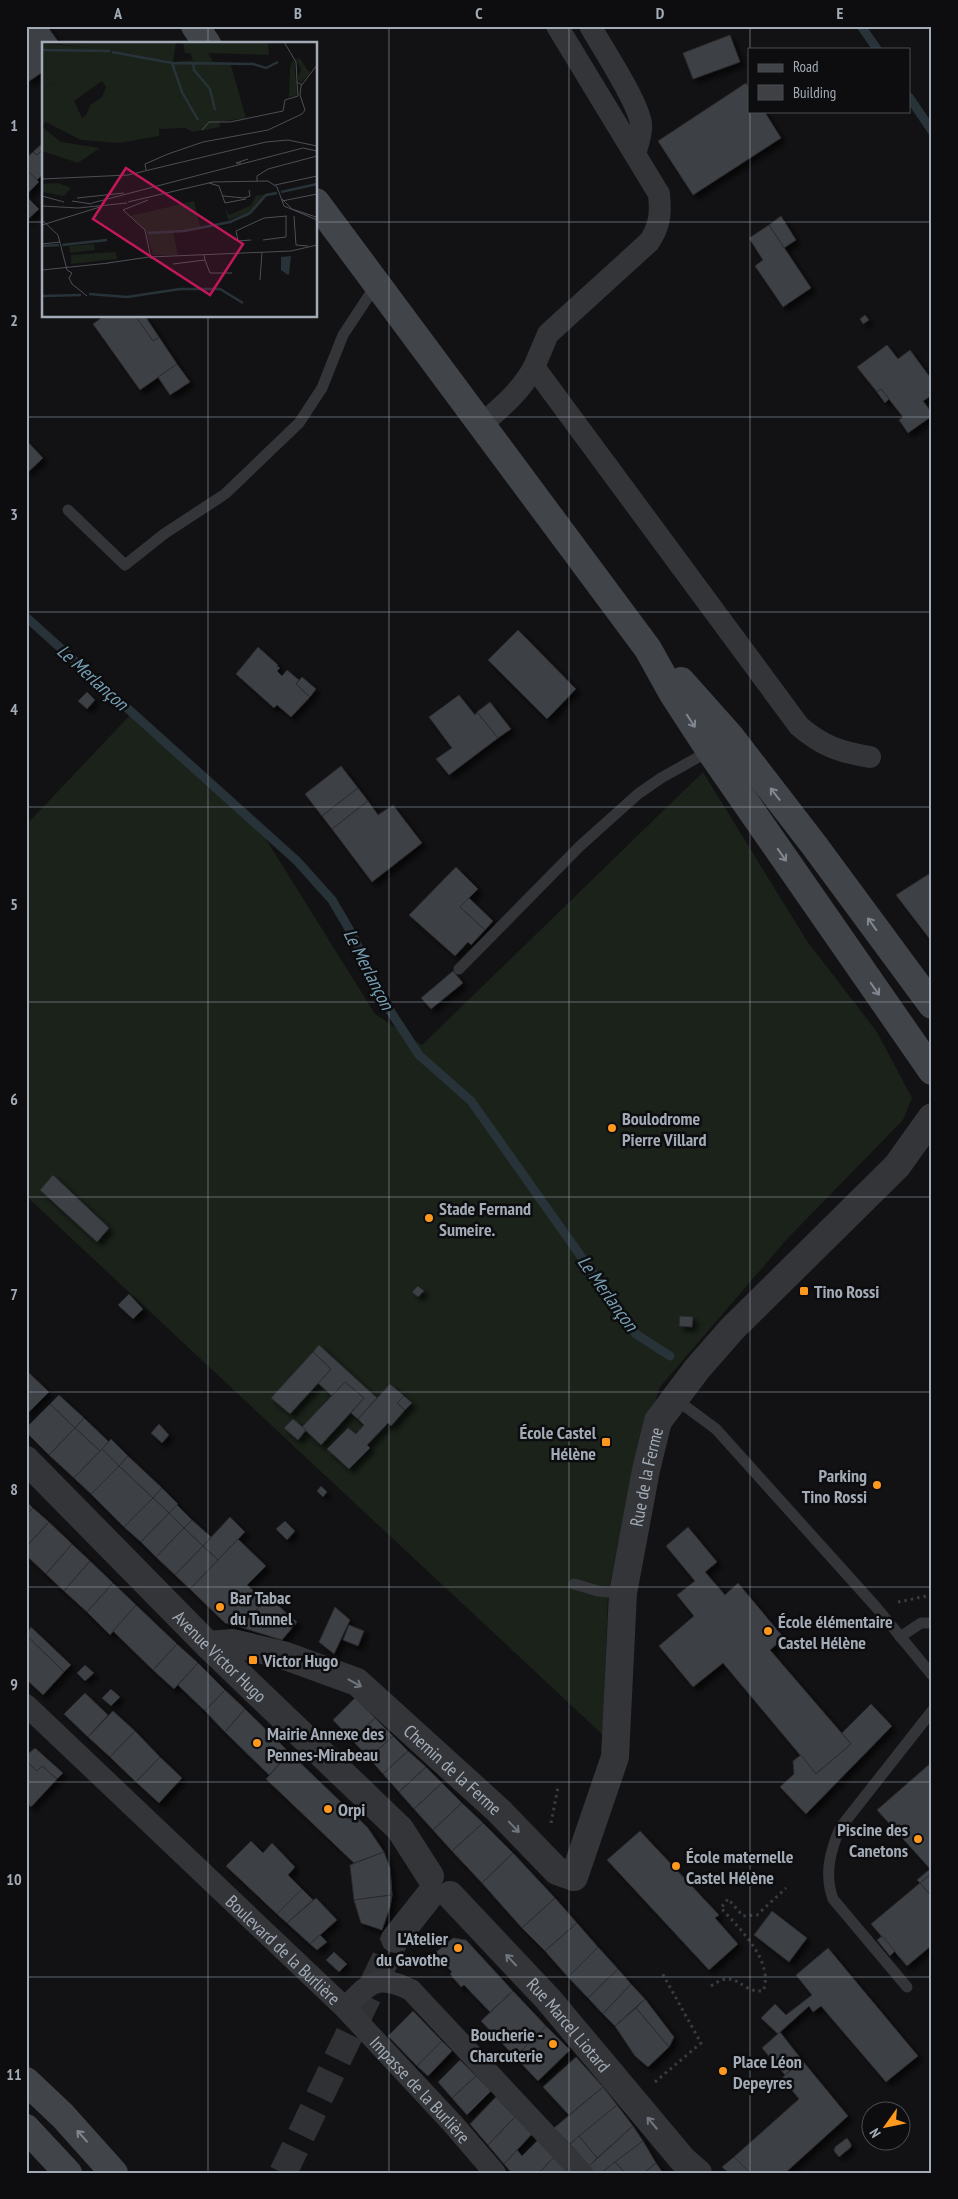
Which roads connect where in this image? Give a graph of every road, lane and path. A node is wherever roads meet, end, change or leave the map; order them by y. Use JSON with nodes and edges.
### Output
{"nodes":[{"id":1,"x":195,"y":26,"type":"edge"},
{"id":2,"x":557,"y":26,"type":"edge"},
{"id":3,"x":590,"y":26,"type":"edge"},
{"id":4,"x":206,"y":42,"type":"edge"},
{"id":5,"x":635,"y":154,"type":"junction"},
{"id":6,"x":318,"y":205,"type":"edge"},
{"id":7,"x":377,"y":283,"type":"junction"},
{"id":8,"x":534,"y":366,"type":"junction"},
{"id":9,"x":482,"y":424,"type":"junction"},
{"id":10,"x":68,"y":510,"type":"dead end"},
{"id":11,"x":720,"y":743,"type":"junction"},
{"id":12,"x":870,"y":757,"type":"dead end"},
{"id":13,"x":459,"y":969,"type":"dead end"},
{"id":14,"x":932,"y":1006,"type":"edge"},
{"id":15,"x":932,"y":1071,"type":"edge"},
{"id":16,"x":932,"y":1117,"type":"edge"},
{"id":17,"x":932,"y":1149,"type":"edge"},
{"id":18,"x":897,"y":1166,"type":"junction"},
{"id":19,"x":674,"y":1398,"type":"junction"},
{"id":20,"x":26,"y":1460,"type":"edge"},
{"id":21,"x":574,"y":1584,"type":"dead end"},
{"id":22,"x":623,"y":1593,"type":"junction"},
{"id":23,"x":932,"y":1595,"type":"edge"},
{"id":24,"x":876,"y":1607,"type":"junction"},
{"id":25,"x":932,"y":1623,"type":"edge"},
{"id":26,"x":900,"y":1637,"type":"junction"},
{"id":27,"x":208,"y":1645,"type":"junction"},
{"id":28,"x":932,"y":1675,"type":"edge"},
{"id":29,"x":26,"y":1705,"type":"edge"},
{"id":30,"x":932,"y":1711,"type":"edge"},
{"id":31,"x":558,"y":1787,"type":"dead end"},
{"id":32,"x":550,"y":1826,"type":"dead end"},
{"id":33,"x":574,"y":1877,"type":"joint"},
{"id":34,"x":786,"y":1888,"type":"dead end"},
{"id":35,"x":436,"y":1889,"type":"junction"},
{"id":36,"x":395,"y":1939,"type":"tunnel mouth"},
{"id":37,"x":661,"y":1971,"type":"dead end"},
{"id":38,"x":711,"y":1986,"type":"dead end"},
{"id":39,"x":907,"y":1987,"type":"dead end"},
{"id":40,"x":345,"y":2008,"type":"junction"},
{"id":41,"x":26,"y":2081,"type":"edge"},
{"id":42,"x":653,"y":2082,"type":"dead end"},
{"id":43,"x":32,"y":2142,"type":"edge"},
{"id":44,"x":690,"y":2170,"type":"edge"},
{"id":45,"x":68,"y":2173,"type":"edge"},
{"id":46,"x":114,"y":2173,"type":"edge"},
{"id":47,"x":495,"y":2173,"type":"edge"},
{"id":48,"x":582,"y":2173,"type":"edge"}],
"edges":[{"from":1,"to":4,"type":"main road"},
{"from":2,"to":5,"type":"street"},
{"from":3,"to":5,"type":"street"},
{"from":5,"to":8,"type":"street"},
{"from":6,"to":7,"type":"main road"},
{"from":7,"to":9,"type":"main road"},
{"from":7,"to":10,"type":"lane"},
{"from":8,"to":9,"type":"street"},
{"from":8,"to":12,"type":"street"},
{"from":9,"to":11,"type":"main road"},
{"from":11,"to":13,"type":"lane"},
{"from":14,"to":11,"type":"main road","one_way":true},
{"from":11,"to":15,"type":"main road","one_way":true},
{"from":16,"to":18,"type":"street","name":"Rue de la Ferme"},
{"from":17,"to":18,"type":"street","name":"Rue de la Ferme"},
{"from":18,"to":19,"type":"street","name":"Rue de la Ferme"},
{"from":19,"to":22,"type":"street","name":"Rue de la Ferme"},
{"from":19,"to":24,"type":"lane"},
{"from":20,"to":27,"type":"street","name":"Avenue Victor Hugo"},
{"from":21,"to":22,"type":"lane"},
{"from":22,"to":33,"type":"street","name":"Rue de la Ferme"},
{"from":23,"to":24,"type":"path"},
{"from":24,"to":26,"type":"lane"},
{"from":25,"to":26,"type":"lane"},
{"from":26,"to":28,"type":"lane"},
{"from":27,"to":33,"type":"street","name":"Chemin de la Ferme","one_way":true},
{"from":27,"to":35,"type":"street","name":"Avenue Victor Hugo"},
{"from":29,"to":40,"type":"street","name":"Boulevard de la Burlière"},
{"from":30,"to":39,"type":"lane"},
{"from":31,"to":32,"type":"path"},
{"from":34,"to":38,"type":"path"},
{"from":35,"to":36,"type":"street"},
{"from":44,"to":35,"type":"street","name":"Rue Marcel Liotard","one_way":true},
{"from":37,"to":42,"type":"path"},
{"from":40,"to":47,"type":"street","name":"Impasse de la Burlière"},
{"from":40,"to":48,"type":"street","name":"Boulevard de la Burlière"},
{"from":46,"to":41,"type":"main road","one_way":true},
{"from":43,"to":45,"type":"main road"}]}
